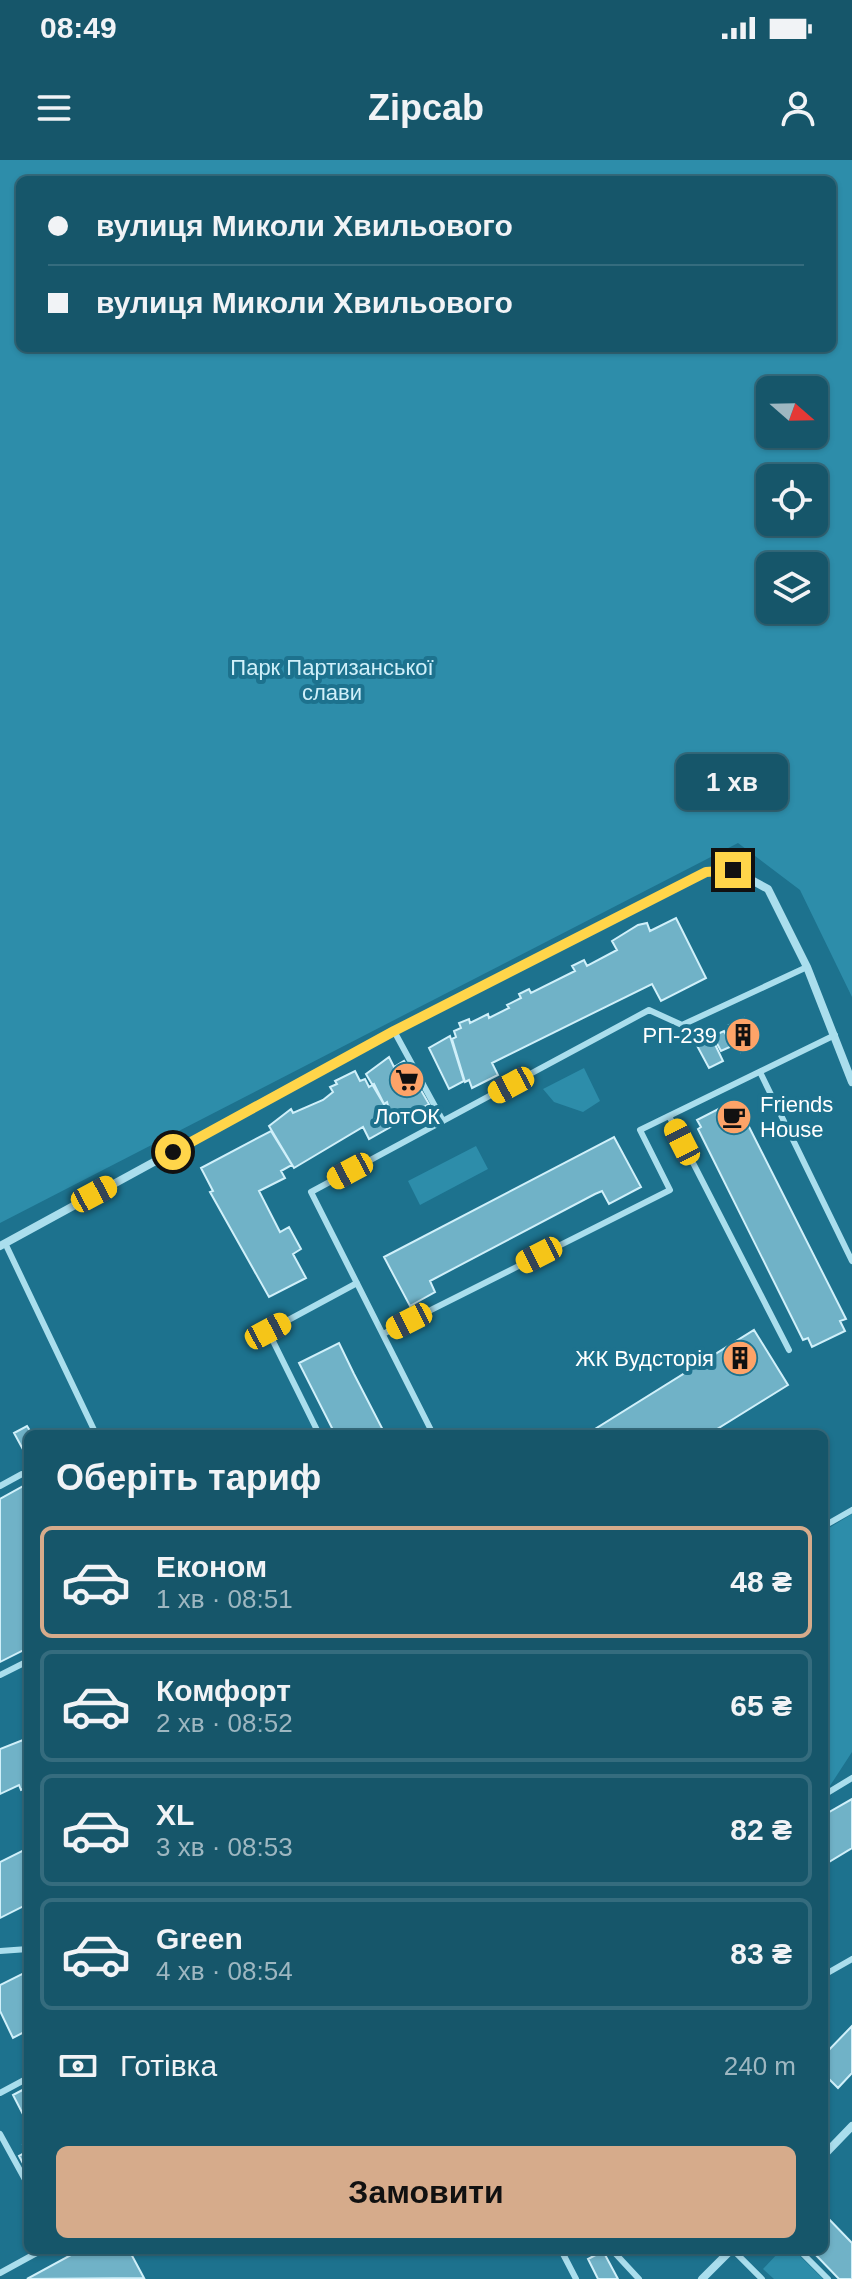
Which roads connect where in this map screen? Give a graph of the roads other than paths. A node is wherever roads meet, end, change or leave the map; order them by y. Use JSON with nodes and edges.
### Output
{"nodes":[{"id":1,"x":807,"y":967,"type":"junction"},
{"id":2,"x":394,"y":1031,"type":"junction"},
{"id":3,"x":835,"y":1035,"type":"junction"},
{"id":4,"x":849,"y":1059,"type":"edge"},
{"id":5,"x":760,"y":1072,"type":"junction"},
{"id":6,"x":852,"y":1082,"type":"edge"},
{"id":7,"x":669,"y":1116,"type":"junction"},
{"id":8,"x":443,"y":1121,"type":"junction"},
{"id":9,"x":2,"y":1244,"type":"edge"},
{"id":10,"x":852,"y":1261,"type":"edge"},
{"id":11,"x":357,"y":1283,"type":"junction"},
{"id":12,"x":383,"y":1334,"type":"junction"},
{"id":13,"x":789,"y":1350,"type":"dead end"},
{"id":14,"x":94,"y":1430,"type":"edge"},
{"id":15,"x":317,"y":1430,"type":"edge"},
{"id":16,"x":431,"y":1430,"type":"edge"},
{"id":17,"x":24,"y":1475,"type":"edge"},
{"id":18,"x":0,"y":1486,"type":"edge"},
{"id":19,"x":852,"y":1510,"type":"edge"},
{"id":20,"x":828,"y":1524,"type":"edge"},
{"id":21,"x":24,"y":1663,"type":"edge"},
{"id":22,"x":0,"y":1675,"type":"edge"},
{"id":23,"x":852,"y":1778,"type":"edge"},
{"id":24,"x":828,"y":1793,"type":"edge"},
{"id":25,"x":24,"y":1949,"type":"edge"},
{"id":26,"x":0,"y":1951,"type":"edge"},
{"id":27,"x":852,"y":1959,"type":"edge"},
{"id":28,"x":828,"y":1973,"type":"edge"},
{"id":29,"x":24,"y":2080,"type":"edge"},
{"id":30,"x":0,"y":2093,"type":"edge"},
{"id":31,"x":852,"y":2126,"type":"edge"},
{"id":32,"x":0,"y":2134,"type":"edge"},
{"id":33,"x":828,"y":2151,"type":"edge"},
{"id":34,"x":24,"y":2178,"type":"edge"},
{"id":35,"x":35,"y":2254,"type":"edge"},
{"id":36,"x":563,"y":2254,"type":"edge"},
{"id":37,"x":616,"y":2254,"type":"edge"},
{"id":38,"x":728,"y":2254,"type":"edge"},
{"id":39,"x":736,"y":2254,"type":"edge"},
{"id":40,"x":803,"y":2254,"type":"edge"},
{"id":41,"x":0,"y":2273,"type":"edge"},
{"id":42,"x":576,"y":2279,"type":"edge"},
{"id":43,"x":639,"y":2279,"type":"edge"},
{"id":44,"x":702,"y":2279,"type":"edge"},
{"id":45,"x":762,"y":2279,"type":"edge"},
{"id":46,"x":828,"y":2279,"type":"edge"}],
"edges":[{"from":1,"to":2,"type":"street"},
{"from":1,"to":3,"type":"street"},
{"from":1,"to":8,"type":"lane"},
{"from":2,"to":8,"type":"lane"},
{"from":2,"to":9,"type":"street"},
{"from":3,"to":4,"type":"street"},
{"from":3,"to":5,"type":"lane"},
{"from":4,"to":6,"type":"street"},
{"from":5,"to":7,"type":"lane"},
{"from":5,"to":10,"type":"lane"},
{"from":7,"to":12,"type":"lane"},
{"from":7,"to":13,"type":"lane"},
{"from":8,"to":11,"type":"lane"},
{"from":9,"to":14,"type":"lane"},
{"from":11,"to":12,"type":"lane"},
{"from":11,"to":15,"type":"lane"},
{"from":12,"to":16,"type":"lane"},
{"from":17,"to":18,"type":"lane"},
{"from":19,"to":20,"type":"lane"},
{"from":21,"to":22,"type":"lane"},
{"from":23,"to":24,"type":"lane"},
{"from":25,"to":26,"type":"lane"},
{"from":27,"to":28,"type":"lane"},
{"from":29,"to":30,"type":"lane"},
{"from":31,"to":33,"type":"street"},
{"from":32,"to":34,"type":"lane"},
{"from":35,"to":41,"type":"lane"},
{"from":36,"to":42,"type":"lane"},
{"from":37,"to":43,"type":"lane"},
{"from":38,"to":44,"type":"street"},
{"from":39,"to":45,"type":"lane"},
{"from":40,"to":46,"type":"lane"}]}
